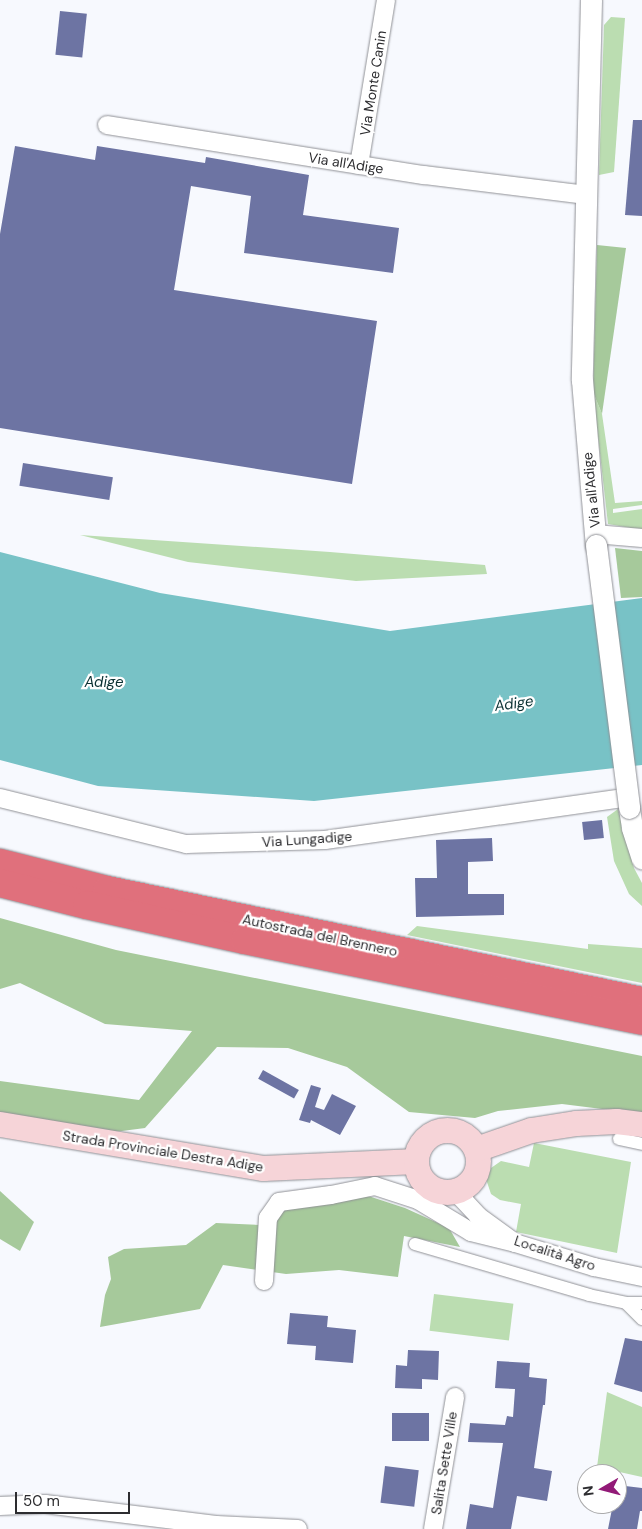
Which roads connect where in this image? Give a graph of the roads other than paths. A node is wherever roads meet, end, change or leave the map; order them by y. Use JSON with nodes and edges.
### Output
{"nodes":[{"id":1,"x":386,"y":0,"type":"edge"},
{"id":2,"x":591,"y":0,"type":"edge"},
{"id":3,"x":107,"y":125,"type":"dead end"},
{"id":4,"x":359,"y":165,"type":"junction"},
{"id":5,"x":586,"y":195,"type":"junction"},
{"id":6,"x":642,"y":538,"type":"edge"},
{"id":7,"x":596,"y":540,"type":"junction"},
{"id":8,"x":0,"y":798,"type":"edge"},
{"id":9,"x":631,"y":800,"type":"edge"},
{"id":10,"x":642,"y":858,"type":"edge"},
{"id":11,"x":0,"y":863,"type":"edge"},
{"id":12,"x":0,"y":883,"type":"edge"},
{"id":13,"x":642,"y":1002,"type":"edge"},
{"id":14,"x":642,"y":1021,"type":"edge"},
{"id":15,"x":0,"y":1124,"type":"edge"},
{"id":16,"x":642,"y":1124,"type":"edge"},
{"id":17,"x":619,"y":1139,"type":"dead end"},
{"id":18,"x":642,"y":1144,"type":"edge"},
{"id":19,"x":476,"y":1150,"type":"junction"},
{"id":20,"x":416,"y":1161,"type":"junction"},
{"id":21,"x":455,"y":1191,"type":"junction"},
{"id":22,"x":515,"y":1243,"type":"junction"},
{"id":23,"x":414,"y":1244,"type":"dead end"},
{"id":24,"x":642,"y":1276,"type":"edge"},
{"id":25,"x":264,"y":1281,"type":"dead end"},
{"id":26,"x":626,"y":1303,"type":"junction"},
{"id":27,"x":642,"y":1303,"type":"edge"},
{"id":28,"x":642,"y":1319,"type":"edge"},
{"id":29,"x":455,"y":1397,"type":"dead end"},
{"id":30,"x":0,"y":1506,"type":"edge"},
{"id":31,"x":298,"y":1529,"type":"edge"},
{"id":32,"x":433,"y":1529,"type":"edge"}],
"edges":[{"from":1,"to":4,"type":"street","name":"Via Monte Canin"},
{"from":2,"to":5,"type":"street","name":"Via all'Adige"},
{"from":3,"to":4,"type":"street","name":"Via all'Adige"},
{"from":4,"to":5,"type":"street","name":"Via all'Adige"},
{"from":5,"to":7,"type":"street","name":"Via all'Adige"},
{"from":6,"to":7,"type":"street"},
{"from":7,"to":9,"type":"street","name":"Via all'Adige","bridge":true},
{"from":8,"to":9,"type":"street","name":"Via Lungadige"},
{"from":9,"to":10,"type":"street","name":"Via all'Adige"},
{"from":11,"to":13,"type":"highway","name":"Autostrada del Brennero"},
{"from":12,"to":14,"type":"highway","name":"Autostrada del Brennero"},
{"from":15,"to":20,"type":"main road","name":"Strada Provinciale Destra Adige"},
{"from":16,"to":19,"type":"main road"},
{"from":17,"to":18,"type":"street"},
{"from":19,"to":20,"type":"main road"},
{"from":19,"to":21,"type":"main road"},
{"from":20,"to":21,"type":"main road"},
{"from":21,"to":22,"type":"street","name":"Località Agro"},
{"from":22,"to":24,"type":"street","name":"Località Agro"},
{"from":22,"to":25,"type":"street"},
{"from":23,"to":26,"type":"street"},
{"from":26,"to":27,"type":"street"},
{"from":26,"to":28,"type":"street"},
{"from":29,"to":32,"type":"street","name":"Salita Sette Ville"},
{"from":30,"to":31,"type":"street"}]}
